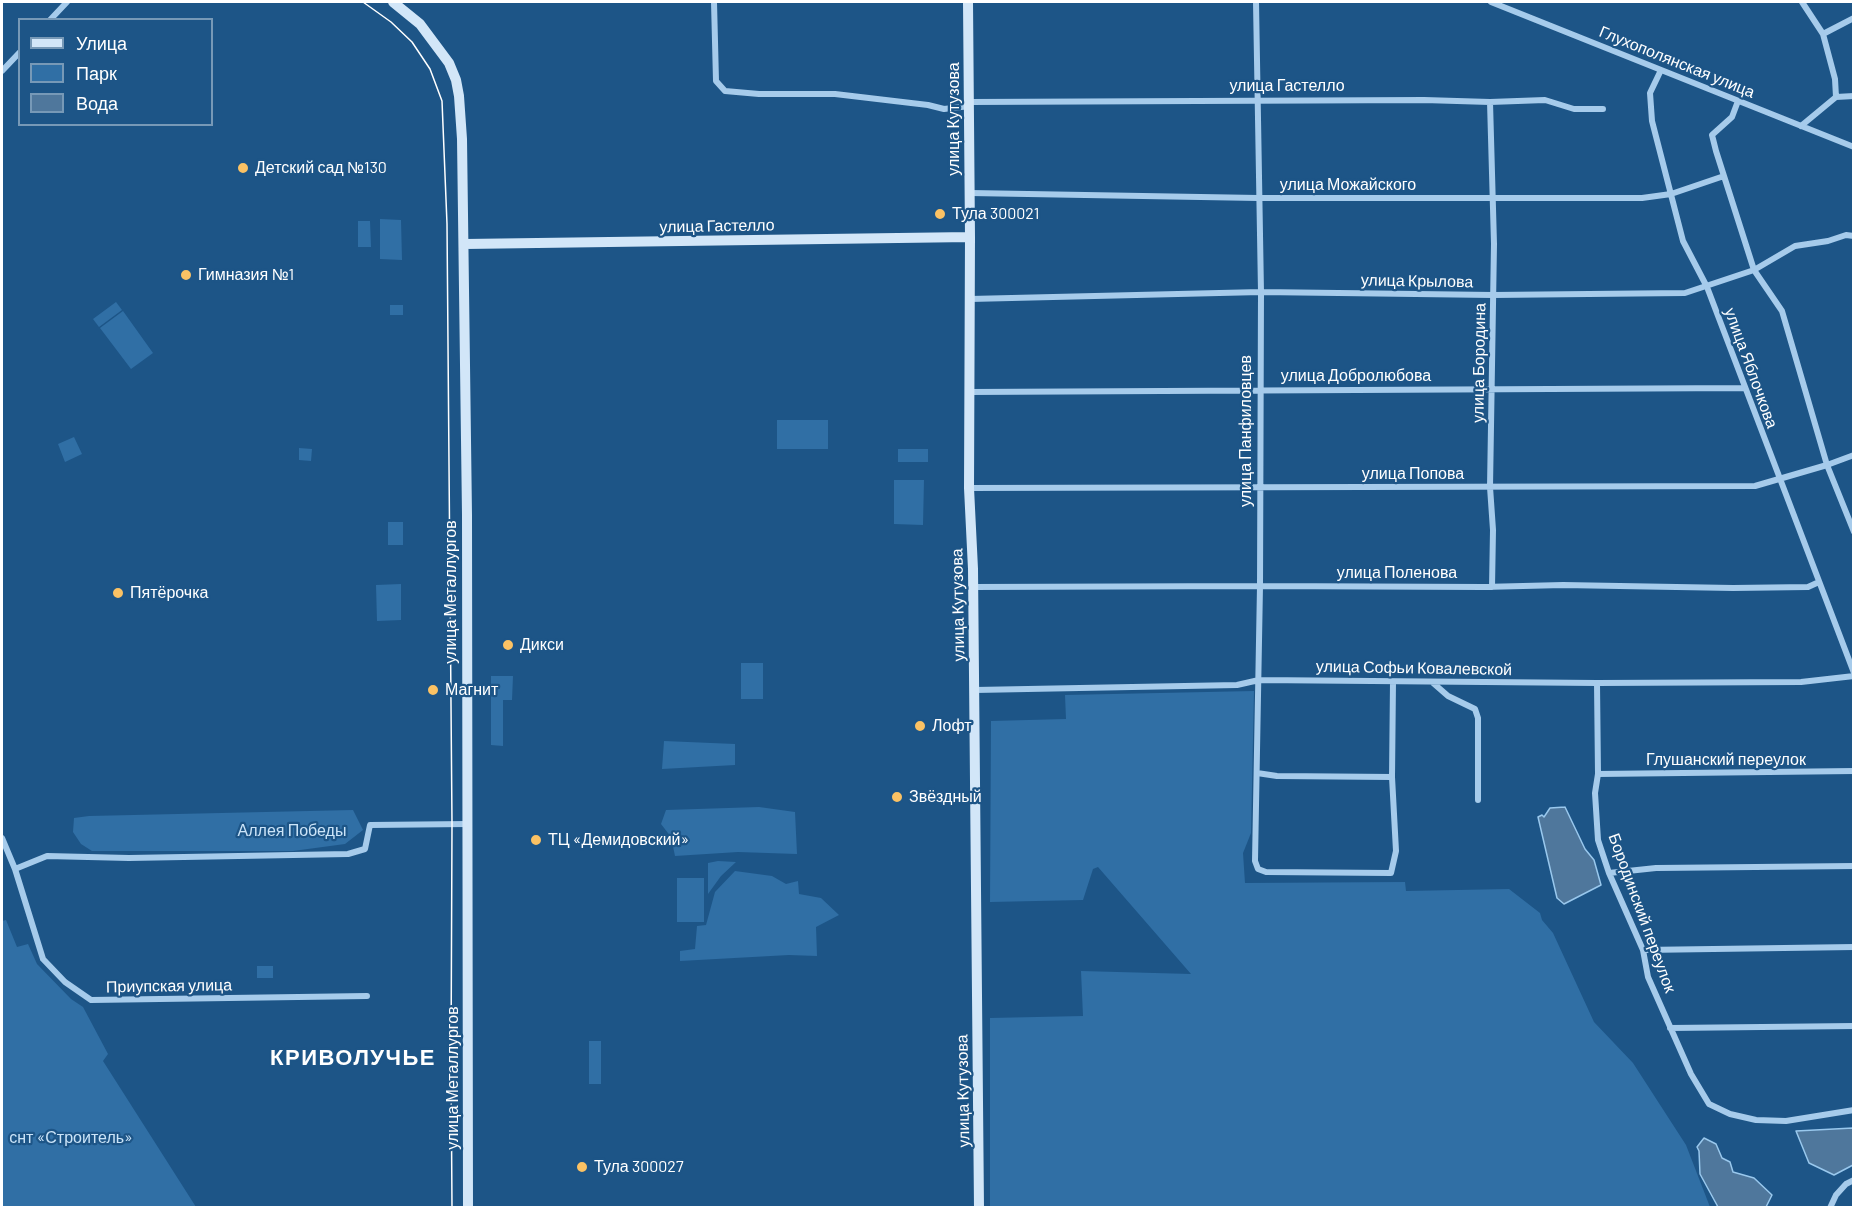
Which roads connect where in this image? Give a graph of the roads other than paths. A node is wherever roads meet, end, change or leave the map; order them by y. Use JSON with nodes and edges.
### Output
{"nodes":[{"id":1,"x":67,"y":2,"type":"edge"},
{"id":2,"x":714,"y":2,"type":"edge"},
{"id":3,"x":968,"y":2,"type":"edge"},
{"id":4,"x":1256,"y":2,"type":"edge"},
{"id":5,"x":1491,"y":2,"type":"edge"},
{"id":6,"x":1802,"y":2,"type":"edge"},
{"id":7,"x":397,"y":3,"type":"edge"},
{"id":8,"x":52,"y":18,"type":"edge"},
{"id":9,"x":1854,"y":18,"type":"edge"},
{"id":10,"x":1823,"y":34,"type":"junction"},
{"id":11,"x":18,"y":54,"type":"edge"},
{"id":12,"x":2,"y":70,"type":"edge"},
{"id":13,"x":1661,"y":70,"type":"junction"},
{"id":14,"x":1854,"y":96,"type":"edge"},
{"id":15,"x":1836,"y":97,"type":"junction"},
{"id":16,"x":1738,"y":101,"type":"junction"},
{"id":17,"x":1257,"y":102,"type":"junction"},
{"id":18,"x":1490,"y":102,"type":"junction"},
{"id":19,"x":970,"y":104,"type":"junction"},
{"id":20,"x":1603,"y":109,"type":"dead end"},
{"id":21,"x":1801,"y":126,"type":"junction"},
{"id":22,"x":1854,"y":147,"type":"edge"},
{"id":23,"x":1724,"y":176,"type":"junction"},
{"id":24,"x":970,"y":194,"type":"junction"},
{"id":25,"x":1671,"y":194,"type":"junction"},
{"id":26,"x":1258,"y":198,"type":"junction"},
{"id":27,"x":1492,"y":199,"type":"junction"},
{"id":28,"x":1854,"y":236,"type":"edge"},
{"id":29,"x":970,"y":237,"type":"junction"},
{"id":30,"x":465,"y":244,"type":"junction"},
{"id":31,"x":1754,"y":270,"type":"junction"},
{"id":32,"x":1707,"y":287,"type":"junction"},
{"id":33,"x":1261,"y":292,"type":"junction"},
{"id":34,"x":1493,"y":295,"type":"junction"},
{"id":35,"x":970,"y":299,"type":"junction"},
{"id":36,"x":1744,"y":388,"type":"junction"},
{"id":37,"x":1492,"y":389,"type":"junction"},
{"id":38,"x":1260,"y":391,"type":"junction"},
{"id":39,"x":969,"y":392,"type":"junction"},
{"id":40,"x":1854,"y":455,"type":"edge"},
{"id":41,"x":1827,"y":465,"type":"junction"},
{"id":42,"x":1779,"y":479,"type":"junction"},
{"id":43,"x":1490,"y":487,"type":"junction"},
{"id":44,"x":969,"y":488,"type":"junction"},
{"id":45,"x":1259,"y":488,"type":"junction"},
{"id":46,"x":1854,"y":532,"type":"edge"},
{"id":47,"x":1819,"y":582,"type":"junction"},
{"id":48,"x":1260,"y":586,"type":"junction"},
{"id":49,"x":973,"y":587,"type":"junction"},
{"id":50,"x":1492,"y":587,"type":"junction"},
{"id":51,"x":1854,"y":674,"type":"edge"},
{"id":52,"x":1259,"y":680,"type":"junction"},
{"id":53,"x":1393,"y":681,"type":"junction"},
{"id":54,"x":1432,"y":682,"type":"junction"},
{"id":55,"x":1597,"y":683,"type":"junction"},
{"id":56,"x":975,"y":690,"type":"junction"},
{"id":57,"x":1854,"y":771,"type":"edge"},
{"id":58,"x":1257,"y":773,"type":"junction"},
{"id":59,"x":1598,"y":774,"type":"junction"},
{"id":60,"x":1392,"y":777,"type":"junction"},
{"id":61,"x":1478,"y":800,"type":"dead end"},
{"id":62,"x":468,"y":824,"type":"junction"},
{"id":63,"x":2,"y":837,"type":"edge"},
{"id":64,"x":1854,"y":866,"type":"edge"},
{"id":65,"x":15,"y":869,"type":"junction"},
{"id":66,"x":1609,"y":873,"type":"junction"},
{"id":67,"x":1854,"y":947,"type":"edge"},
{"id":68,"x":1643,"y":950,"type":"junction"},
{"id":69,"x":367,"y":996,"type":"dead end"},
{"id":70,"x":1854,"y":1026,"type":"edge"},
{"id":71,"x":1670,"y":1028,"type":"junction"},
{"id":72,"x":1854,"y":1110,"type":"edge"},
{"id":73,"x":1854,"y":1180,"type":"edge"},
{"id":74,"x":468,"y":1208,"type":"edge"},
{"id":75,"x":979,"y":1208,"type":"edge"},
{"id":76,"x":1830,"y":1208,"type":"edge"}],
"edges":[{"from":1,"to":8,"type":"street"},
{"from":2,"to":19,"type":"street","name":"улица Гастелло"},
{"from":3,"to":19,"type":"main road","name":"улица Кутузова"},
{"from":4,"to":17,"type":"street","name":"улица Панфиловцев"},
{"from":5,"to":13,"type":"street","name":"Глухополянская улица"},
{"from":6,"to":10,"type":"street"},
{"from":7,"to":30,"type":"main road","name":"улица Металлургов"},
{"from":9,"to":10,"type":"street"},
{"from":10,"to":15,"type":"street"},
{"from":11,"to":12,"type":"street"},
{"from":13,"to":16,"type":"street","name":"Глухополянская улица"},
{"from":13,"to":25,"type":"street","name":"улица Яблочкова"},
{"from":14,"to":15,"type":"street"},
{"from":15,"to":21,"type":"street"},
{"from":16,"to":21,"type":"street","name":"Глухополянская улица"},
{"from":16,"to":23,"type":"street"},
{"from":17,"to":18,"type":"street","name":"улица Гастелло"},
{"from":17,"to":19,"type":"street","name":"улица Гастелло"},
{"from":17,"to":26,"type":"street","name":"улица Панфиловцев"},
{"from":18,"to":20,"type":"street","name":"улица Гастелло"},
{"from":18,"to":27,"type":"street","name":"улица Бородина"},
{"from":19,"to":24,"type":"main road","name":"улица Кутузова"},
{"from":21,"to":22,"type":"street","name":"Глухополянская улица"},
{"from":23,"to":25,"type":"street","name":"улица Можайского"},
{"from":23,"to":31,"type":"street"},
{"from":24,"to":26,"type":"street","name":"улица Можайского"},
{"from":24,"to":29,"type":"main road","name":"улица Кутузова"},
{"from":25,"to":27,"type":"street","name":"улица Можайского"},
{"from":25,"to":32,"type":"street","name":"улица Яблочкова"},
{"from":26,"to":27,"type":"street","name":"улица Можайского"},
{"from":26,"to":33,"type":"street","name":"улица Панфиловцев"},
{"from":27,"to":34,"type":"street","name":"улица Бородина"},
{"from":28,"to":31,"type":"street","name":"улица Крылова"},
{"from":29,"to":30,"type":"main road","name":"улица Гастелло"},
{"from":29,"to":35,"type":"main road","name":"улица Кутузова"},
{"from":30,"to":62,"type":"main road","name":"улица Металлургов"},
{"from":31,"to":32,"type":"street","name":"улица Крылова"},
{"from":31,"to":41,"type":"street"},
{"from":32,"to":34,"type":"street","name":"улица Крылова"},
{"from":32,"to":36,"type":"street","name":"улица Яблочкова"},
{"from":33,"to":34,"type":"street","name":"улица Крылова"},
{"from":33,"to":35,"type":"street","name":"улица Крылова"},
{"from":33,"to":38,"type":"street","name":"улица Панфиловцев"},
{"from":34,"to":37,"type":"street","name":"улица Бородина"},
{"from":35,"to":39,"type":"main road","name":"улица Кутузова"},
{"from":36,"to":37,"type":"street","name":"улица Добролюбова"},
{"from":36,"to":42,"type":"street","name":"улица Яблочкова"},
{"from":37,"to":38,"type":"street","name":"улица Добролюбова"},
{"from":37,"to":43,"type":"street","name":"улица Бородина"},
{"from":38,"to":39,"type":"street","name":"улица Добролюбова"},
{"from":38,"to":45,"type":"street","name":"улица Панфиловцев"},
{"from":39,"to":44,"type":"main road","name":"улица Кутузова"},
{"from":40,"to":41,"type":"street","name":"улица Попова"},
{"from":41,"to":42,"type":"street","name":"улица Попова"},
{"from":41,"to":46,"type":"street"},
{"from":42,"to":43,"type":"street","name":"улица Попова"},
{"from":42,"to":47,"type":"street","name":"улица Яблочкова"},
{"from":43,"to":45,"type":"street","name":"улица Попова"},
{"from":43,"to":50,"type":"street","name":"улица Бородина"},
{"from":44,"to":45,"type":"street","name":"улица Попова"},
{"from":44,"to":49,"type":"main road","name":"улица Кутузова"},
{"from":45,"to":48,"type":"street","name":"улица Панфиловцев"},
{"from":47,"to":50,"type":"street","name":"улица Поленова"},
{"from":47,"to":51,"type":"street","name":"улица Яблочкова"},
{"from":48,"to":49,"type":"street","name":"улица Поленова"},
{"from":48,"to":50,"type":"street","name":"улица Поленова"},
{"from":48,"to":52,"type":"street","name":"улица Панфиловцев"},
{"from":49,"to":56,"type":"main road","name":"улица Кутузова"},
{"from":51,"to":55,"type":"street","name":"улица Софьи Ковалевской"},
{"from":52,"to":53,"type":"street","name":"улица Софьи Ковалевской"},
{"from":52,"to":56,"type":"street","name":"улица Софьи Ковалевской"},
{"from":52,"to":58,"type":"street","name":"улица Панфиловцев"},
{"from":53,"to":54,"type":"street","name":"улица Софьи Ковалевской"},
{"from":53,"to":60,"type":"street"},
{"from":54,"to":55,"type":"street","name":"улица Софьи Ковалевской"},
{"from":54,"to":61,"type":"street"},
{"from":55,"to":59,"type":"street","name":"Бородинский переулок"},
{"from":56,"to":75,"type":"main road","name":"улица Кутузова"},
{"from":57,"to":59,"type":"street","name":"Глушанский переулок"},
{"from":58,"to":60,"type":"street"},
{"from":58,"to":60,"type":"street","name":"улица Панфиловцев"},
{"from":59,"to":66,"type":"street","name":"Бородинский переулок"},
{"from":62,"to":65,"type":"street"},
{"from":62,"to":74,"type":"main road","name":"улица Металлургов"},
{"from":63,"to":65,"type":"street","name":"Приупская улица"},
{"from":64,"to":66,"type":"street"},
{"from":65,"to":69,"type":"street","name":"Приупская улица"},
{"from":66,"to":68,"type":"street","name":"Бородинский переулок"},
{"from":67,"to":68,"type":"street"},
{"from":68,"to":71,"type":"street","name":"Бородинский переулок"},
{"from":70,"to":71,"type":"street"},
{"from":71,"to":72,"type":"street","name":"Бородинский переулок"},
{"from":73,"to":76,"type":"street"}]}
